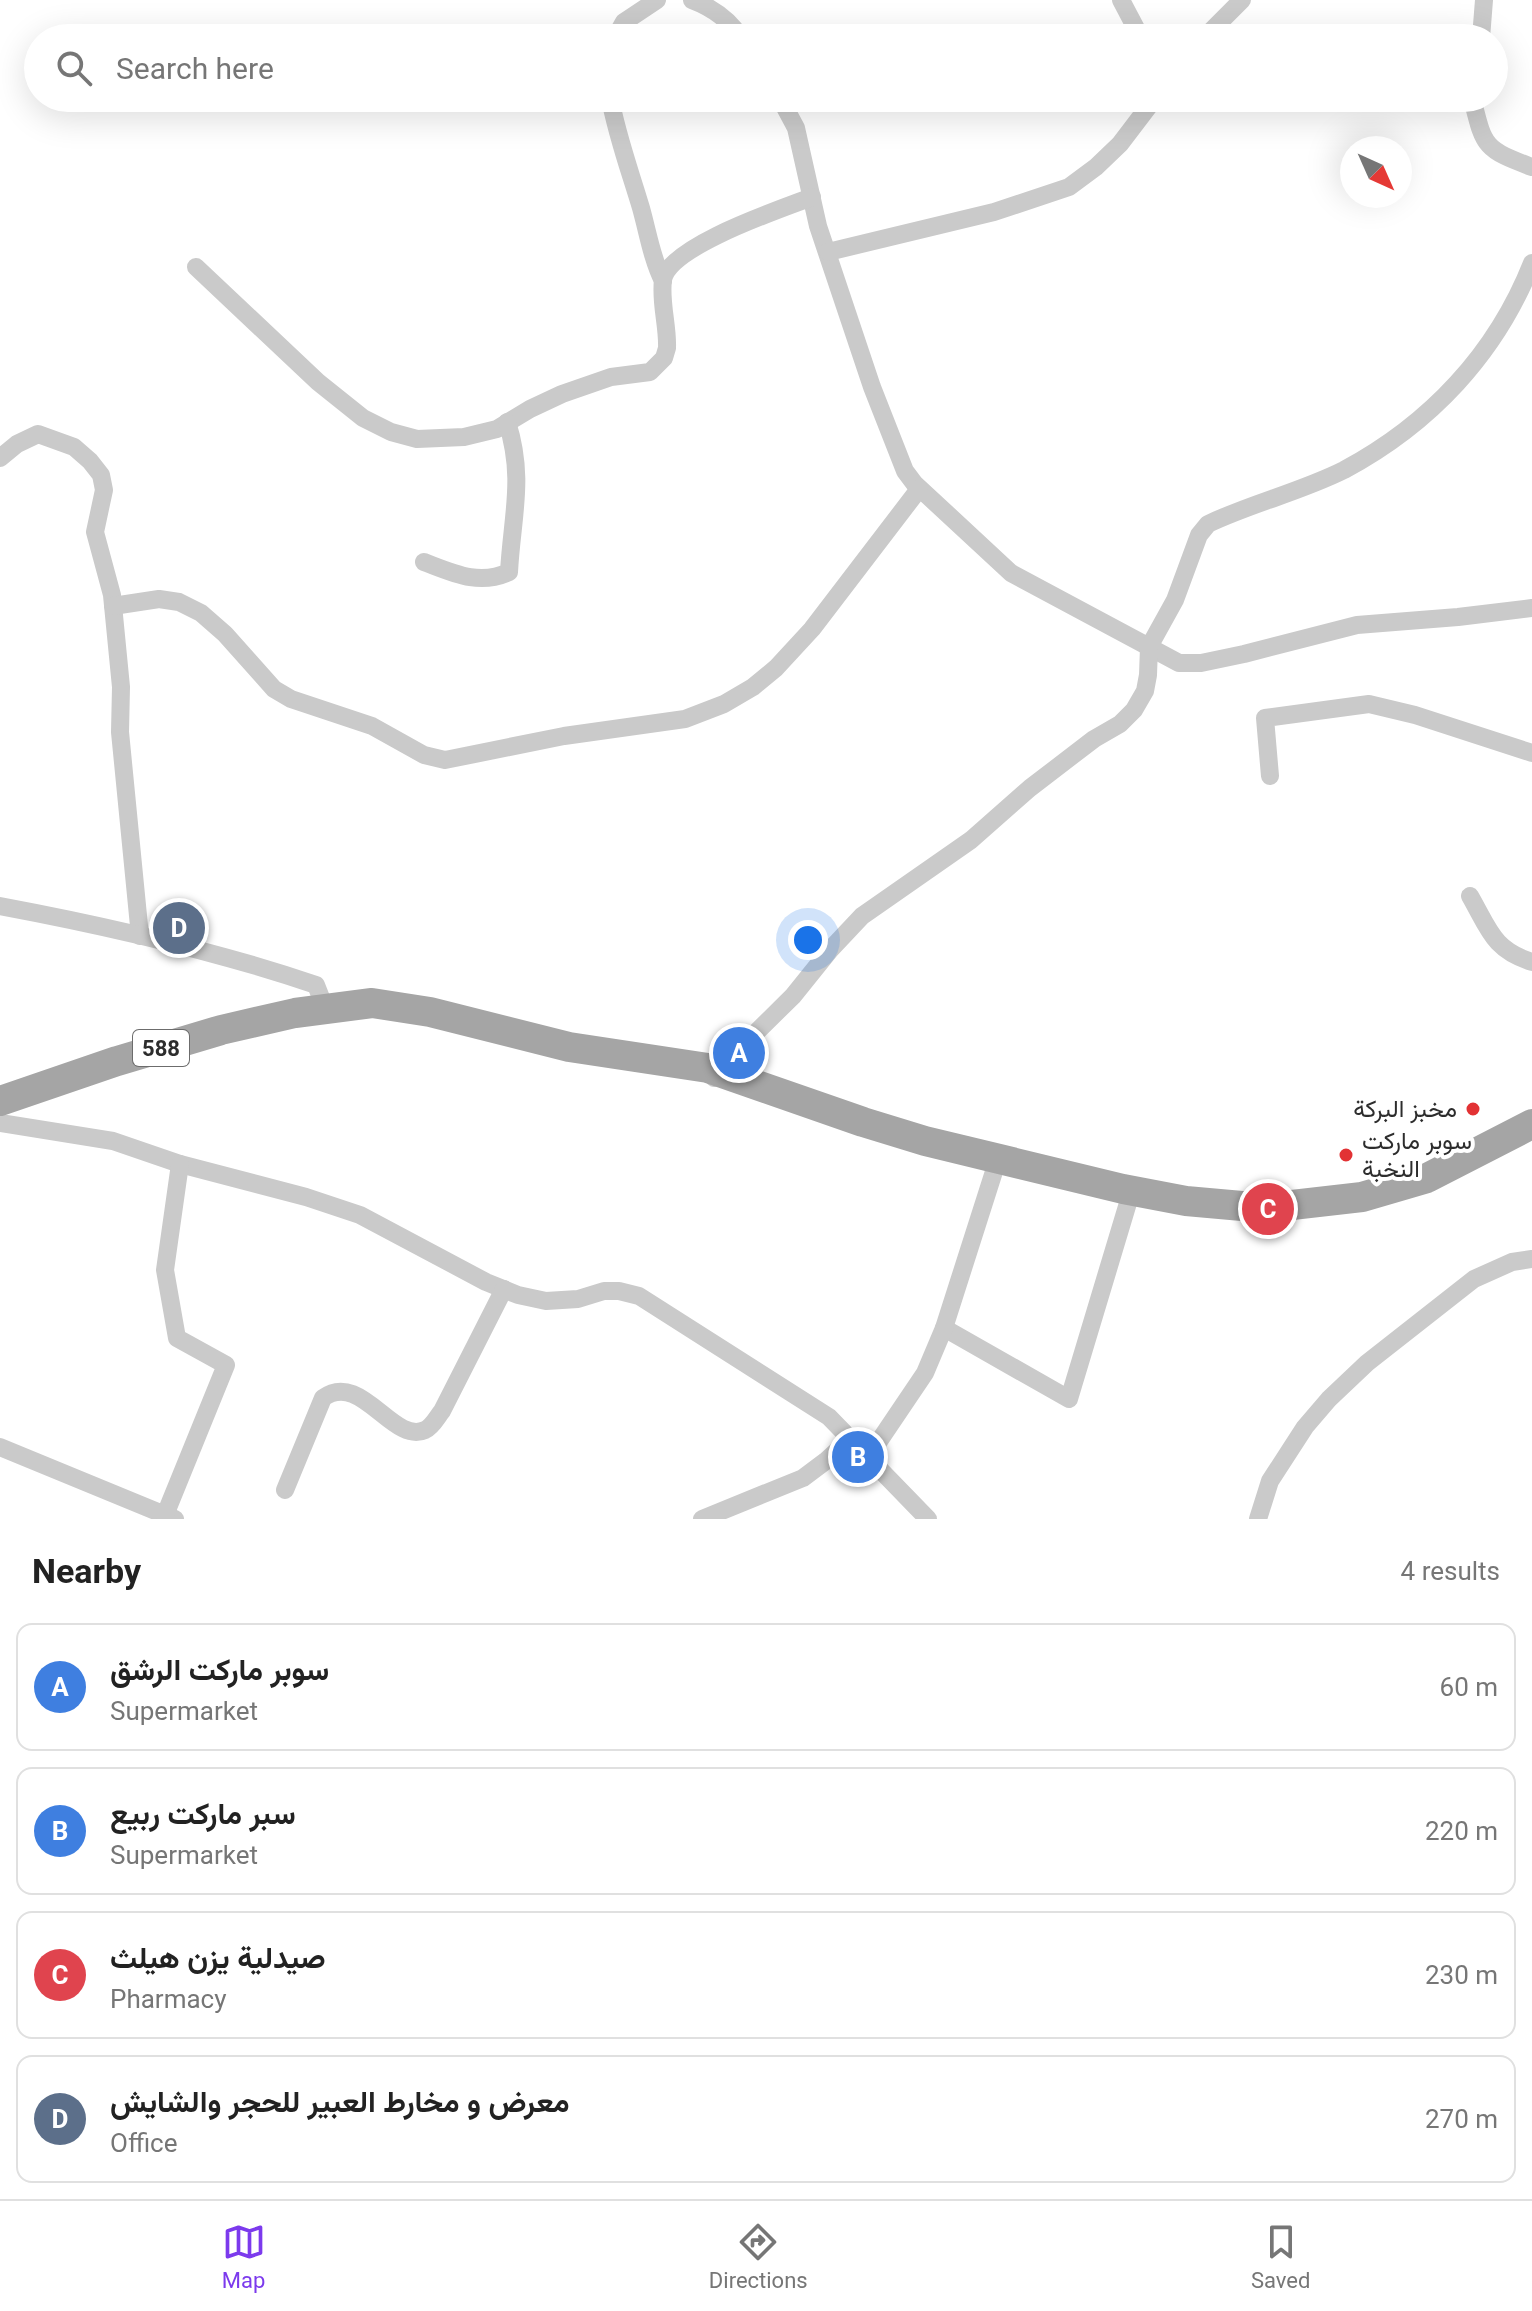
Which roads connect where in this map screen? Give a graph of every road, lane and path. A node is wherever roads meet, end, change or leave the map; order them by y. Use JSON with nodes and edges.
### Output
{"nodes":[{"id":1,"x":657,"y":0,"type":"edge"},
{"id":2,"x":692,"y":0,"type":"edge"},
{"id":3,"x":1121,"y":0,"type":"edge"},
{"id":4,"x":1242,"y":0,"type":"edge"},
{"id":5,"x":1484,"y":0,"type":"edge"},
{"id":6,"x":623,"y":24,"type":"edge"},
{"id":7,"x":732,"y":24,"type":"edge"},
{"id":8,"x":1134,"y":24,"type":"edge"},
{"id":9,"x":1218,"y":24,"type":"edge"},
{"id":10,"x":1482,"y":24,"type":"edge"},
{"id":11,"x":613,"y":112,"type":"edge"},
{"id":12,"x":787,"y":112,"type":"edge"},
{"id":13,"x":1144,"y":112,"type":"edge"},
{"id":14,"x":1475,"y":112,"type":"edge"},
{"id":15,"x":1532,"y":167,"type":"edge"},
{"id":16,"x":812,"y":197,"type":"junction"},
{"id":17,"x":828,"y":252,"type":"junction"},
{"id":18,"x":1532,"y":263,"type":"edge"},
{"id":19,"x":196,"y":267,"type":"dead end"},
{"id":20,"x":663,"y":281,"type":"junction"},
{"id":21,"x":507,"y":422,"type":"junction"},
{"id":22,"x":0,"y":458,"type":"edge"},
{"id":23,"x":919,"y":489,"type":"junction"},
{"id":24,"x":424,"y":562,"type":"dead end"},
{"id":25,"x":113,"y":606,"type":"junction"},
{"id":26,"x":1532,"y":608,"type":"edge"},
{"id":27,"x":1149,"y":647,"type":"junction"},
{"id":28,"x":1532,"y":753,"type":"edge"},
{"id":29,"x":1270,"y":776,"type":"dead end"},
{"id":30,"x":1470,"y":896,"type":"dead end"},
{"id":31,"x":0,"y":906,"type":"edge"},
{"id":32,"x":140,"y":936,"type":"junction"},
{"id":33,"x":1532,"y":962,"type":"edge"},
{"id":34,"x":325,"y":1008,"type":"junction"},
{"id":35,"x":714,"y":1078,"type":"junction"},
{"id":36,"x":0,"y":1101,"type":"edge"},
{"id":37,"x":0,"y":1123,"type":"edge"},
{"id":38,"x":1532,"y":1124,"type":"edge"},
{"id":39,"x":1532,"y":1137,"type":"edge"},
{"id":40,"x":180,"y":1164,"type":"junction"},
{"id":41,"x":996,"y":1166,"type":"junction"},
{"id":42,"x":1128,"y":1203,"type":"junction"},
{"id":43,"x":1532,"y":1259,"type":"edge"},
{"id":44,"x":504,"y":1289,"type":"junction"},
{"id":45,"x":944,"y":1328,"type":"junction"},
{"id":46,"x":851,"y":1438,"type":"junction"},
{"id":47,"x":0,"y":1447,"type":"edge"},
{"id":48,"x":869,"y":1456,"type":"junction"},
{"id":49,"x":285,"y":1490,"type":"dead end"},
{"id":50,"x":171,"y":1517,"type":"edge"},
{"id":51,"x":702,"y":1519,"type":"edge"},
{"id":52,"x":928,"y":1519,"type":"edge"},
{"id":53,"x":1258,"y":1519,"type":"edge"}],
"edges":[{"from":1,"to":6,"type":"street"},
{"from":2,"to":7,"type":"street"},
{"from":3,"to":8,"type":"street"},
{"from":4,"to":9,"type":"street"},
{"from":5,"to":10,"type":"street"},
{"from":11,"to":20,"type":"street"},
{"from":12,"to":16,"type":"street"},
{"from":13,"to":17,"type":"street"},
{"from":14,"to":15,"type":"street"},
{"from":16,"to":17,"type":"street"},
{"from":16,"to":20,"type":"street"},
{"from":17,"to":23,"type":"street"},
{"from":18,"to":27,"type":"street"},
{"from":19,"to":21,"type":"street"},
{"from":20,"to":21,"type":"street"},
{"from":21,"to":24,"type":"street"},
{"from":22,"to":25,"type":"street"},
{"from":23,"to":25,"type":"street"},
{"from":23,"to":27,"type":"street"},
{"from":25,"to":32,"type":"street"},
{"from":26,"to":27,"type":"street"},
{"from":27,"to":35,"type":"street"},
{"from":28,"to":29,"type":"street"},
{"from":30,"to":33,"type":"street"},
{"from":31,"to":32,"type":"street"},
{"from":32,"to":34,"type":"street"},
{"from":34,"to":35,"type":"main road"},
{"from":34,"to":36,"type":"main road","number":"588"},
{"from":35,"to":41,"type":"main road"},
{"from":37,"to":40,"type":"street"},
{"from":38,"to":41,"type":"main road"},
{"from":39,"to":42,"type":"main road"},
{"from":40,"to":44,"type":"street"},
{"from":40,"to":50,"type":"street"},
{"from":41,"to":42,"type":"main road"},
{"from":41,"to":45,"type":"street"},
{"from":42,"to":45,"type":"street"},
{"from":43,"to":53,"type":"street"},
{"from":44,"to":46,"type":"street"},
{"from":44,"to":49,"type":"street"},
{"from":45,"to":48,"type":"street"},
{"from":46,"to":48,"type":"street"},
{"from":46,"to":51,"type":"street"},
{"from":47,"to":50,"type":"street"},
{"from":48,"to":52,"type":"street"}]}
